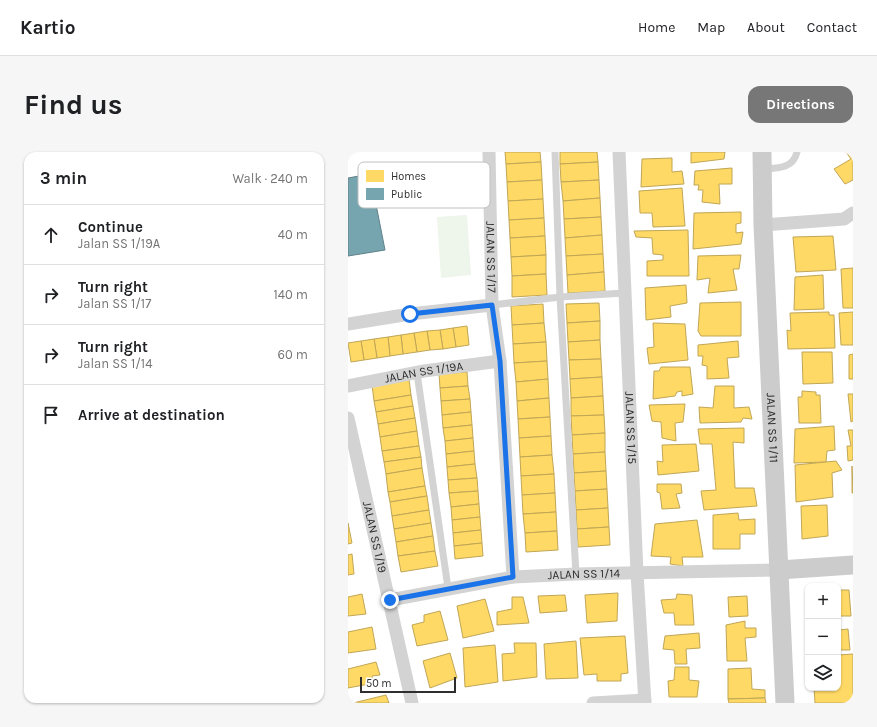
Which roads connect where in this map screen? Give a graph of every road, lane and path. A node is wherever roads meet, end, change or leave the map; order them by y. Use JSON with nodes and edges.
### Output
{"nodes":[{"id":1,"x":489,"y":152,"type":"edge"},
{"id":2,"x":555,"y":152,"type":"edge"},
{"id":3,"x":619,"y":152,"type":"edge"},
{"id":4,"x":797,"y":152,"type":"edge"},
{"id":5,"x":763,"y":161,"type":"edge"},
{"id":6,"x":489,"y":162,"type":"edge"},
{"id":7,"x":490,"y":203,"type":"edge"},
{"id":8,"x":853,"y":213,"type":"edge"},
{"id":9,"x":763,"y":225,"type":"junction"},
{"id":10,"x":624,"y":294,"type":"junction"},
{"id":11,"x":560,"y":297,"type":"junction"},
{"id":12,"x":492,"y":305,"type":"junction"},
{"id":13,"x":348,"y":324,"type":"edge"},
{"id":14,"x":500,"y":361,"type":"junction"},
{"id":15,"x":417,"y":373,"type":"junction"},
{"id":16,"x":348,"y":386,"type":"edge"},
{"id":17,"x":348,"y":418,"type":"edge"},
{"id":18,"x":853,"y":565,"type":"edge"},
{"id":19,"x":779,"y":570,"type":"junction"},
{"id":20,"x":637,"y":573,"type":"junction"},
{"id":21,"x":576,"y":574,"type":"junction"},
{"id":22,"x":513,"y":577,"type":"junction"},
{"id":23,"x":448,"y":588,"type":"junction"},
{"id":24,"x":390,"y":600,"type":"junction"},
{"id":25,"x":645,"y":702,"type":"edge"},
{"id":26,"x":412,"y":703,"type":"edge"},
{"id":27,"x":593,"y":703,"type":"edge"},
{"id":28,"x":785,"y":703,"type":"edge"}],
"edges":[{"from":1,"to":6,"type":"street","name":"JALAN SS 1/17"},
{"from":2,"to":11,"type":"lane"},
{"from":3,"to":10,"type":"street","name":"JALAN SS 1/15"},
{"from":4,"to":5,"type":"lane"},
{"from":5,"to":9,"type":"street","name":"JALAN SS 1/11"},
{"from":7,"to":12,"type":"street","name":"JALAN SS 1/17"},
{"from":8,"to":9,"type":"street"},
{"from":9,"to":19,"type":"street","name":"JALAN SS 1/11"},
{"from":10,"to":11,"type":"lane"},
{"from":10,"to":20,"type":"street","name":"JALAN SS 1/15"},
{"from":11,"to":12,"type":"lane"},
{"from":11,"to":21,"type":"lane"},
{"from":12,"to":13,"type":"street"},
{"from":12,"to":14,"type":"street","name":"JALAN SS 1/17"},
{"from":14,"to":15,"type":"street","name":"JALAN SS 1/19A"},
{"from":14,"to":22,"type":"street","name":"JALAN SS 1/17"},
{"from":15,"to":16,"type":"street","name":"JALAN SS 1/19A"},
{"from":15,"to":23,"type":"lane"},
{"from":17,"to":24,"type":"street","name":"JALAN SS 1/19"},
{"from":18,"to":19,"type":"street"},
{"from":19,"to":20,"type":"street","name":"JALAN SS 1/14"},
{"from":19,"to":28,"type":"street","name":"JALAN SS 1/11"},
{"from":20,"to":21,"type":"street","name":"JALAN SS 1/14"},
{"from":20,"to":25,"type":"street","name":"JALAN SS 1/15"},
{"from":21,"to":22,"type":"street","name":"JALAN SS 1/14"},
{"from":22,"to":23,"type":"street","name":"JALAN SS 1/14"},
{"from":23,"to":24,"type":"street","name":"JALAN SS 1/14"},
{"from":24,"to":26,"type":"street","name":"JALAN SS 1/19"},
{"from":25,"to":27,"type":"street"}]}
